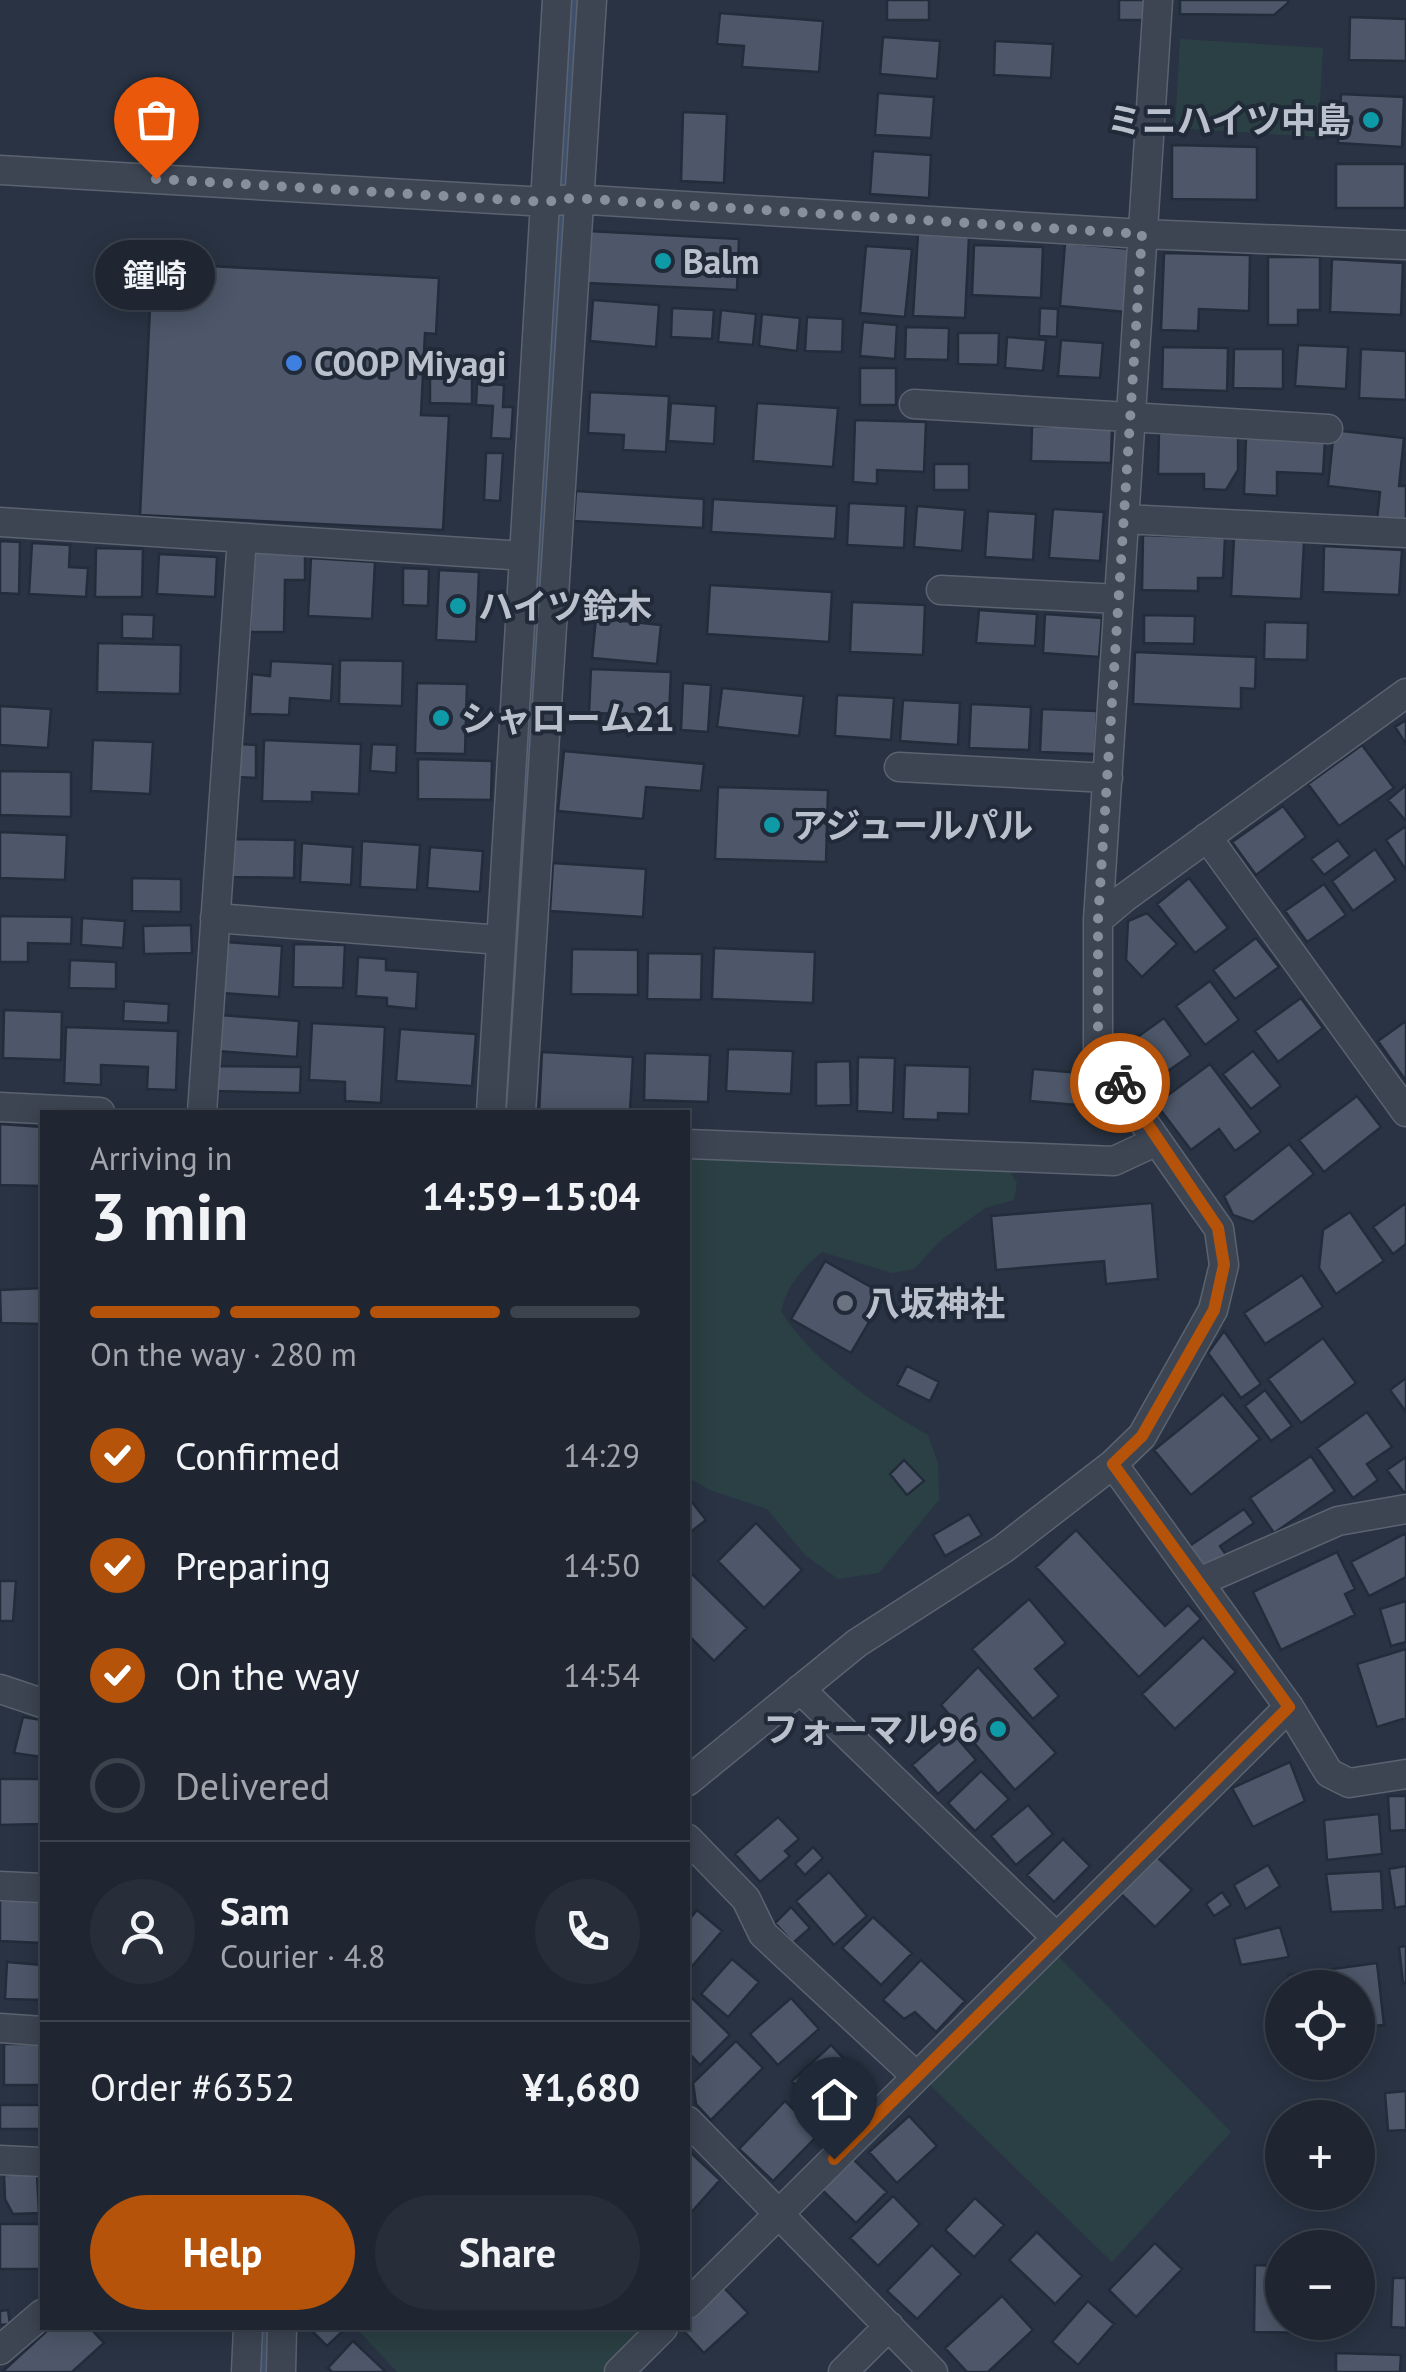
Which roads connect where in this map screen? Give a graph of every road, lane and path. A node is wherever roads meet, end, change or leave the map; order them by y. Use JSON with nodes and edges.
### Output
{"nodes":[{"id":1,"x":557,"y":0,"type":"edge"},
{"id":2,"x":592,"y":0,"type":"edge"},
{"id":3,"x":1158,"y":0,"type":"edge"},
{"id":4,"x":0,"y":170,"type":"edge"},
{"id":5,"x":562,"y":200,"type":"junction"},
{"id":6,"x":1142,"y":234,"type":"junction"},
{"id":7,"x":1406,"y":245,"type":"edge"},
{"id":8,"x":914,"y":404,"type":"dead end"},
{"id":9,"x":1131,"y":417,"type":"junction"},
{"id":10,"x":1328,"y":429,"type":"dead end"},
{"id":11,"x":1124,"y":519,"type":"junction"},
{"id":12,"x":0,"y":522,"type":"edge"},
{"id":13,"x":1406,"y":533,"type":"edge"},
{"id":14,"x":242,"y":538,"type":"junction"},
{"id":15,"x":524,"y":556,"type":"junction"},
{"id":16,"x":941,"y":590,"type":"dead end"},
{"id":17,"x":1119,"y":600,"type":"junction"},
{"id":18,"x":1406,"y":694,"type":"edge"},
{"id":19,"x":899,"y":767,"type":"dead end"},
{"id":20,"x":1108,"y":778,"type":"junction"},
{"id":21,"x":1208,"y":837,"type":"junction"},
{"id":22,"x":215,"y":918,"type":"junction"},
{"id":23,"x":1098,"y":920,"type":"junction"},
{"id":24,"x":501,"y":940,"type":"junction"},
{"id":25,"x":0,"y":1106,"type":"edge"},
{"id":26,"x":67,"y":1110,"type":"edge"},
{"id":27,"x":202,"y":1110,"type":"edge"},
{"id":28,"x":491,"y":1110,"type":"edge"},
{"id":29,"x":521,"y":1110,"type":"edge"},
{"id":30,"x":1406,"y":1112,"type":"edge"},
{"id":31,"x":1157,"y":1141,"type":"junction"},
{"id":32,"x":690,"y":1144,"type":"edge"},
{"id":33,"x":1113,"y":1464,"type":"junction"},
{"id":34,"x":1406,"y":1509,"type":"edge"},
{"id":35,"x":1199,"y":1582,"type":"junction"},
{"id":36,"x":0,"y":1688,"type":"edge"},
{"id":37,"x":800,"y":1689,"type":"junction"},
{"id":38,"x":40,"y":1701,"type":"edge"},
{"id":39,"x":1289,"y":1707,"type":"junction"},
{"id":40,"x":1406,"y":1774,"type":"edge"},
{"id":41,"x":690,"y":1779,"type":"edge"},
{"id":42,"x":690,"y":1841,"type":"edge"},
{"id":43,"x":0,"y":1886,"type":"edge"},
{"id":44,"x":40,"y":1888,"type":"edge"},
{"id":45,"x":1056,"y":1938,"type":"junction"},
{"id":46,"x":0,"y":2028,"type":"edge"},
{"id":47,"x":40,"y":2031,"type":"edge"},
{"id":48,"x":916,"y":2076,"type":"junction"},
{"id":49,"x":690,"y":2123,"type":"edge"},
{"id":50,"x":0,"y":2160,"type":"edge"},
{"id":51,"x":40,"y":2162,"type":"edge"},
{"id":52,"x":778,"y":2214,"type":"junction"},
{"id":53,"x":690,"y":2302,"type":"edge"},
{"id":54,"x":40,"y":2316,"type":"edge"},
{"id":55,"x":889,"y":2326,"type":"junction"},
{"id":56,"x":248,"y":2330,"type":"edge"},
{"id":57,"x":282,"y":2330,"type":"edge"},
{"id":58,"x":662,"y":2330,"type":"edge"},
{"id":59,"x":0,"y":2350,"type":"edge"},
{"id":60,"x":246,"y":2372,"type":"edge"},
{"id":61,"x":281,"y":2372,"type":"edge"},
{"id":62,"x":618,"y":2372,"type":"edge"},
{"id":63,"x":843,"y":2372,"type":"edge"},
{"id":64,"x":934,"y":2372,"type":"edge"}],
"edges":[{"from":1,"to":5,"type":"street"},
{"from":2,"to":5,"type":"street"},
{"from":3,"to":6,"type":"street"},
{"from":4,"to":5,"type":"street"},
{"from":5,"to":6,"type":"street"},
{"from":5,"to":15,"type":"street"},
{"from":5,"to":29,"type":"street"},
{"from":6,"to":7,"type":"street"},
{"from":6,"to":9,"type":"street"},
{"from":8,"to":9,"type":"street"},
{"from":9,"to":10,"type":"street"},
{"from":9,"to":11,"type":"street"},
{"from":11,"to":13,"type":"street"},
{"from":11,"to":17,"type":"street"},
{"from":12,"to":14,"type":"street"},
{"from":14,"to":15,"type":"street"},
{"from":14,"to":22,"type":"street"},
{"from":15,"to":24,"type":"street"},
{"from":16,"to":17,"type":"street"},
{"from":17,"to":20,"type":"street"},
{"from":18,"to":21,"type":"street"},
{"from":19,"to":20,"type":"street"},
{"from":20,"to":23,"type":"street"},
{"from":21,"to":23,"type":"street"},
{"from":21,"to":30,"type":"street"},
{"from":22,"to":24,"type":"street"},
{"from":22,"to":27,"type":"street"},
{"from":23,"to":31,"type":"street"},
{"from":24,"to":28,"type":"street"},
{"from":25,"to":26,"type":"street"},
{"from":31,"to":32,"type":"street"},
{"from":31,"to":33,"type":"street"},
{"from":33,"to":35,"type":"street"},
{"from":33,"to":37,"type":"street"},
{"from":34,"to":35,"type":"street"},
{"from":35,"to":39,"type":"street"},
{"from":36,"to":38,"type":"street"},
{"from":37,"to":41,"type":"street"},
{"from":37,"to":45,"type":"street"},
{"from":39,"to":40,"type":"street"},
{"from":39,"to":45,"type":"street"},
{"from":42,"to":48,"type":"street"},
{"from":43,"to":44,"type":"street"},
{"from":45,"to":48,"type":"street"},
{"from":46,"to":47,"type":"street"},
{"from":48,"to":52,"type":"street"},
{"from":49,"to":52,"type":"street"},
{"from":50,"to":51,"type":"street"},
{"from":52,"to":53,"type":"street"},
{"from":52,"to":55,"type":"street"},
{"from":54,"to":59,"type":"street"},
{"from":55,"to":63,"type":"street"},
{"from":55,"to":64,"type":"street"},
{"from":56,"to":60,"type":"street"},
{"from":57,"to":61,"type":"street"},
{"from":58,"to":62,"type":"street"}]}
